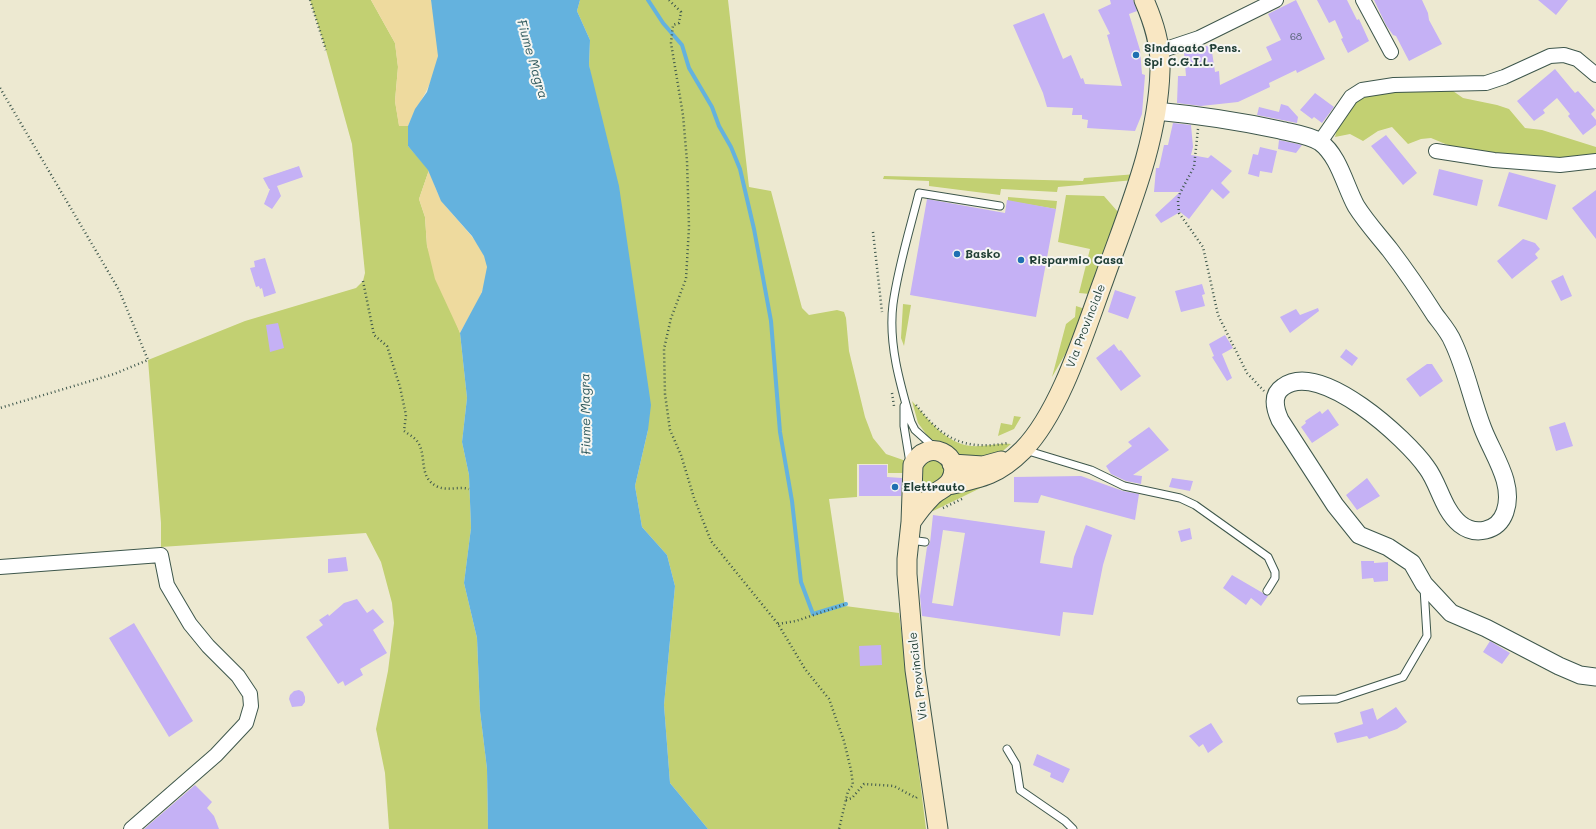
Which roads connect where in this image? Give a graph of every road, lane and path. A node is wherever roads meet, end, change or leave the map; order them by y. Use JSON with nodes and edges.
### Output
{"nodes":[{"id":1,"x":310,"y":0,"type":"edge"},
{"id":2,"x":669,"y":0,"type":"edge"},
{"id":3,"x":1144,"y":0,"type":"edge"},
{"id":4,"x":1276,"y":0,"type":"edge"},
{"id":5,"x":1363,"y":0,"type":"edge"},
{"id":6,"x":326,"y":50,"type":"dead end"},
{"id":7,"x":1160,"y":51,"type":"junction"},
{"id":8,"x":1391,"y":52,"type":"dead end"},
{"id":9,"x":1596,"y":75,"type":"edge"},
{"id":10,"x":0,"y":88,"type":"edge"},
{"id":11,"x":1156,"y":111,"type":"junction"},
{"id":12,"x":1200,"y":115,"type":"junction"},
{"id":13,"x":1320,"y":142,"type":"junction"},
{"id":14,"x":1436,"y":151,"type":"dead end"},
{"id":15,"x":1596,"y":161,"type":"edge"},
{"id":16,"x":1000,"y":206,"type":"dead end"},
{"id":17,"x":363,"y":281,"type":"dead end"},
{"id":18,"x":904,"y":398,"type":"junction"},
{"id":19,"x":914,"y":402,"type":"dead end"},
{"id":20,"x":1275,"y":403,"type":"junction"},
{"id":21,"x":0,"y":408,"type":"edge"},
{"id":22,"x":1015,"y":450,"type":"junction"},
{"id":23,"x":938,"y":451,"type":"junction"},
{"id":24,"x":952,"y":464,"type":"junction"},
{"id":25,"x":912,"y":473,"type":"junction"},
{"id":26,"x":944,"y":488,"type":"junction"},
{"id":27,"x":470,"y":489,"type":"dead end"},
{"id":28,"x":915,"y":535,"type":"junction"},
{"id":29,"x":0,"y":567,"type":"edge"},
{"id":30,"x":1424,"y":584,"type":"junction"},
{"id":31,"x":1267,"y":591,"type":"dead end"},
{"id":32,"x":846,"y":604,"type":"dead end"},
{"id":33,"x":778,"y":624,"type":"junction"},
{"id":34,"x":1596,"y":677,"type":"edge"},
{"id":35,"x":1302,"y":700,"type":"dead end"},
{"id":36,"x":1007,"y":749,"type":"dead end"},
{"id":37,"x":931,"y":779,"type":"junction"},
{"id":38,"x":846,"y":800,"type":"junction"},
{"id":39,"x":131,"y":829,"type":"edge"},
{"id":40,"x":839,"y":829,"type":"edge"},
{"id":41,"x":938,"y":829,"type":"edge"},
{"id":42,"x":1073,"y":829,"type":"edge"}],
"edges":[{"from":1,"to":6,"type":"path"},
{"from":2,"to":33,"type":"path"},
{"from":3,"to":7,"type":"main road","name":"Via Provinciale"},
{"from":4,"to":7,"type":"street"},
{"from":5,"to":8,"type":"street"},
{"from":7,"to":11,"type":"main road","name":"Via Provinciale"},
{"from":9,"to":13,"type":"street"},
{"from":10,"to":21,"type":"path"},
{"from":11,"to":12,"type":"street"},
{"from":11,"to":22,"type":"main road","name":"Via Provinciale"},
{"from":12,"to":13,"type":"street"},
{"from":12,"to":20,"type":"path"},
{"from":13,"to":20,"type":"street"},
{"from":14,"to":15,"type":"street"},
{"from":16,"to":18,"type":"lane"},
{"from":17,"to":27,"type":"path"},
{"from":18,"to":23,"type":"lane"},
{"from":18,"to":25,"type":"lane"},
{"from":19,"to":22,"type":"path"},
{"from":20,"to":30,"type":"street"},
{"from":22,"to":24,"type":"main road"},
{"from":22,"to":26,"type":"main road"},
{"from":22,"to":31,"type":"lane"},
{"from":23,"to":24,"type":"main road"},
{"from":23,"to":25,"type":"main road","name":"Via Provinciale"},
{"from":24,"to":26,"type":"main road"},
{"from":25,"to":26,"type":"main road"},
{"from":25,"to":28,"type":"main road","name":"Via Provinciale"},
{"from":26,"to":28,"type":"main road"},
{"from":28,"to":37,"type":"main road","name":"Via Provinciale"},
{"from":29,"to":39,"type":"street"},
{"from":30,"to":34,"type":"street"},
{"from":30,"to":35,"type":"lane"},
{"from":32,"to":33,"type":"path"},
{"from":33,"to":38,"type":"path"},
{"from":36,"to":42,"type":"lane"},
{"from":37,"to":38,"type":"path"},
{"from":37,"to":41,"type":"main road","name":"Via Provinciale"},
{"from":38,"to":40,"type":"path"}]}
